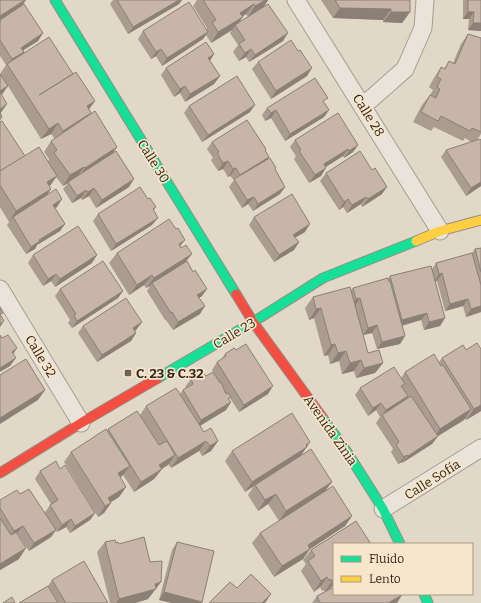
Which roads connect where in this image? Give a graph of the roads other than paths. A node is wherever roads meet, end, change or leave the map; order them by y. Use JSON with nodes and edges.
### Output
{"nodes":[{"id":1,"x":55,"y":0,"type":"edge"},
{"id":2,"x":296,"y":0,"type":"edge"},
{"id":3,"x":425,"y":0,"type":"edge"},
{"id":4,"x":363,"y":106,"type":"junction"},
{"id":5,"x":481,"y":220,"type":"edge"},
{"id":6,"x":440,"y":231,"type":"junction"},
{"id":7,"x":0,"y":289,"type":"edge"},
{"id":8,"x":253,"y":322,"type":"junction"},
{"id":9,"x":81,"y":423,"type":"junction"},
{"id":10,"x":481,"y":448,"type":"edge"},
{"id":11,"x":0,"y":473,"type":"edge"},
{"id":12,"x":383,"y":509,"type":"junction"},
{"id":13,"x":400,"y":543,"type":"edge"}],
"edges":[{"from":1,"to":8,"type":"street","name":"Calle 30"},
{"from":2,"to":4,"type":"street","name":"Calle 28"},
{"from":3,"to":4,"type":"street"},
{"from":4,"to":6,"type":"street","name":"Calle 28"},
{"from":5,"to":6,"type":"street","name":"Calle 23"},
{"from":6,"to":8,"type":"street","name":"Calle 23"},
{"from":7,"to":9,"type":"street","name":"Calle 32"},
{"from":8,"to":9,"type":"street","name":"Calle 23"},
{"from":8,"to":12,"type":"street","name":"Avenida Zinia"},
{"from":9,"to":11,"type":"street","name":"Calle 23"},
{"from":10,"to":12,"type":"street","name":"Calle Sofía"},
{"from":12,"to":13,"type":"street","name":"Avenida Zinia"}]}
